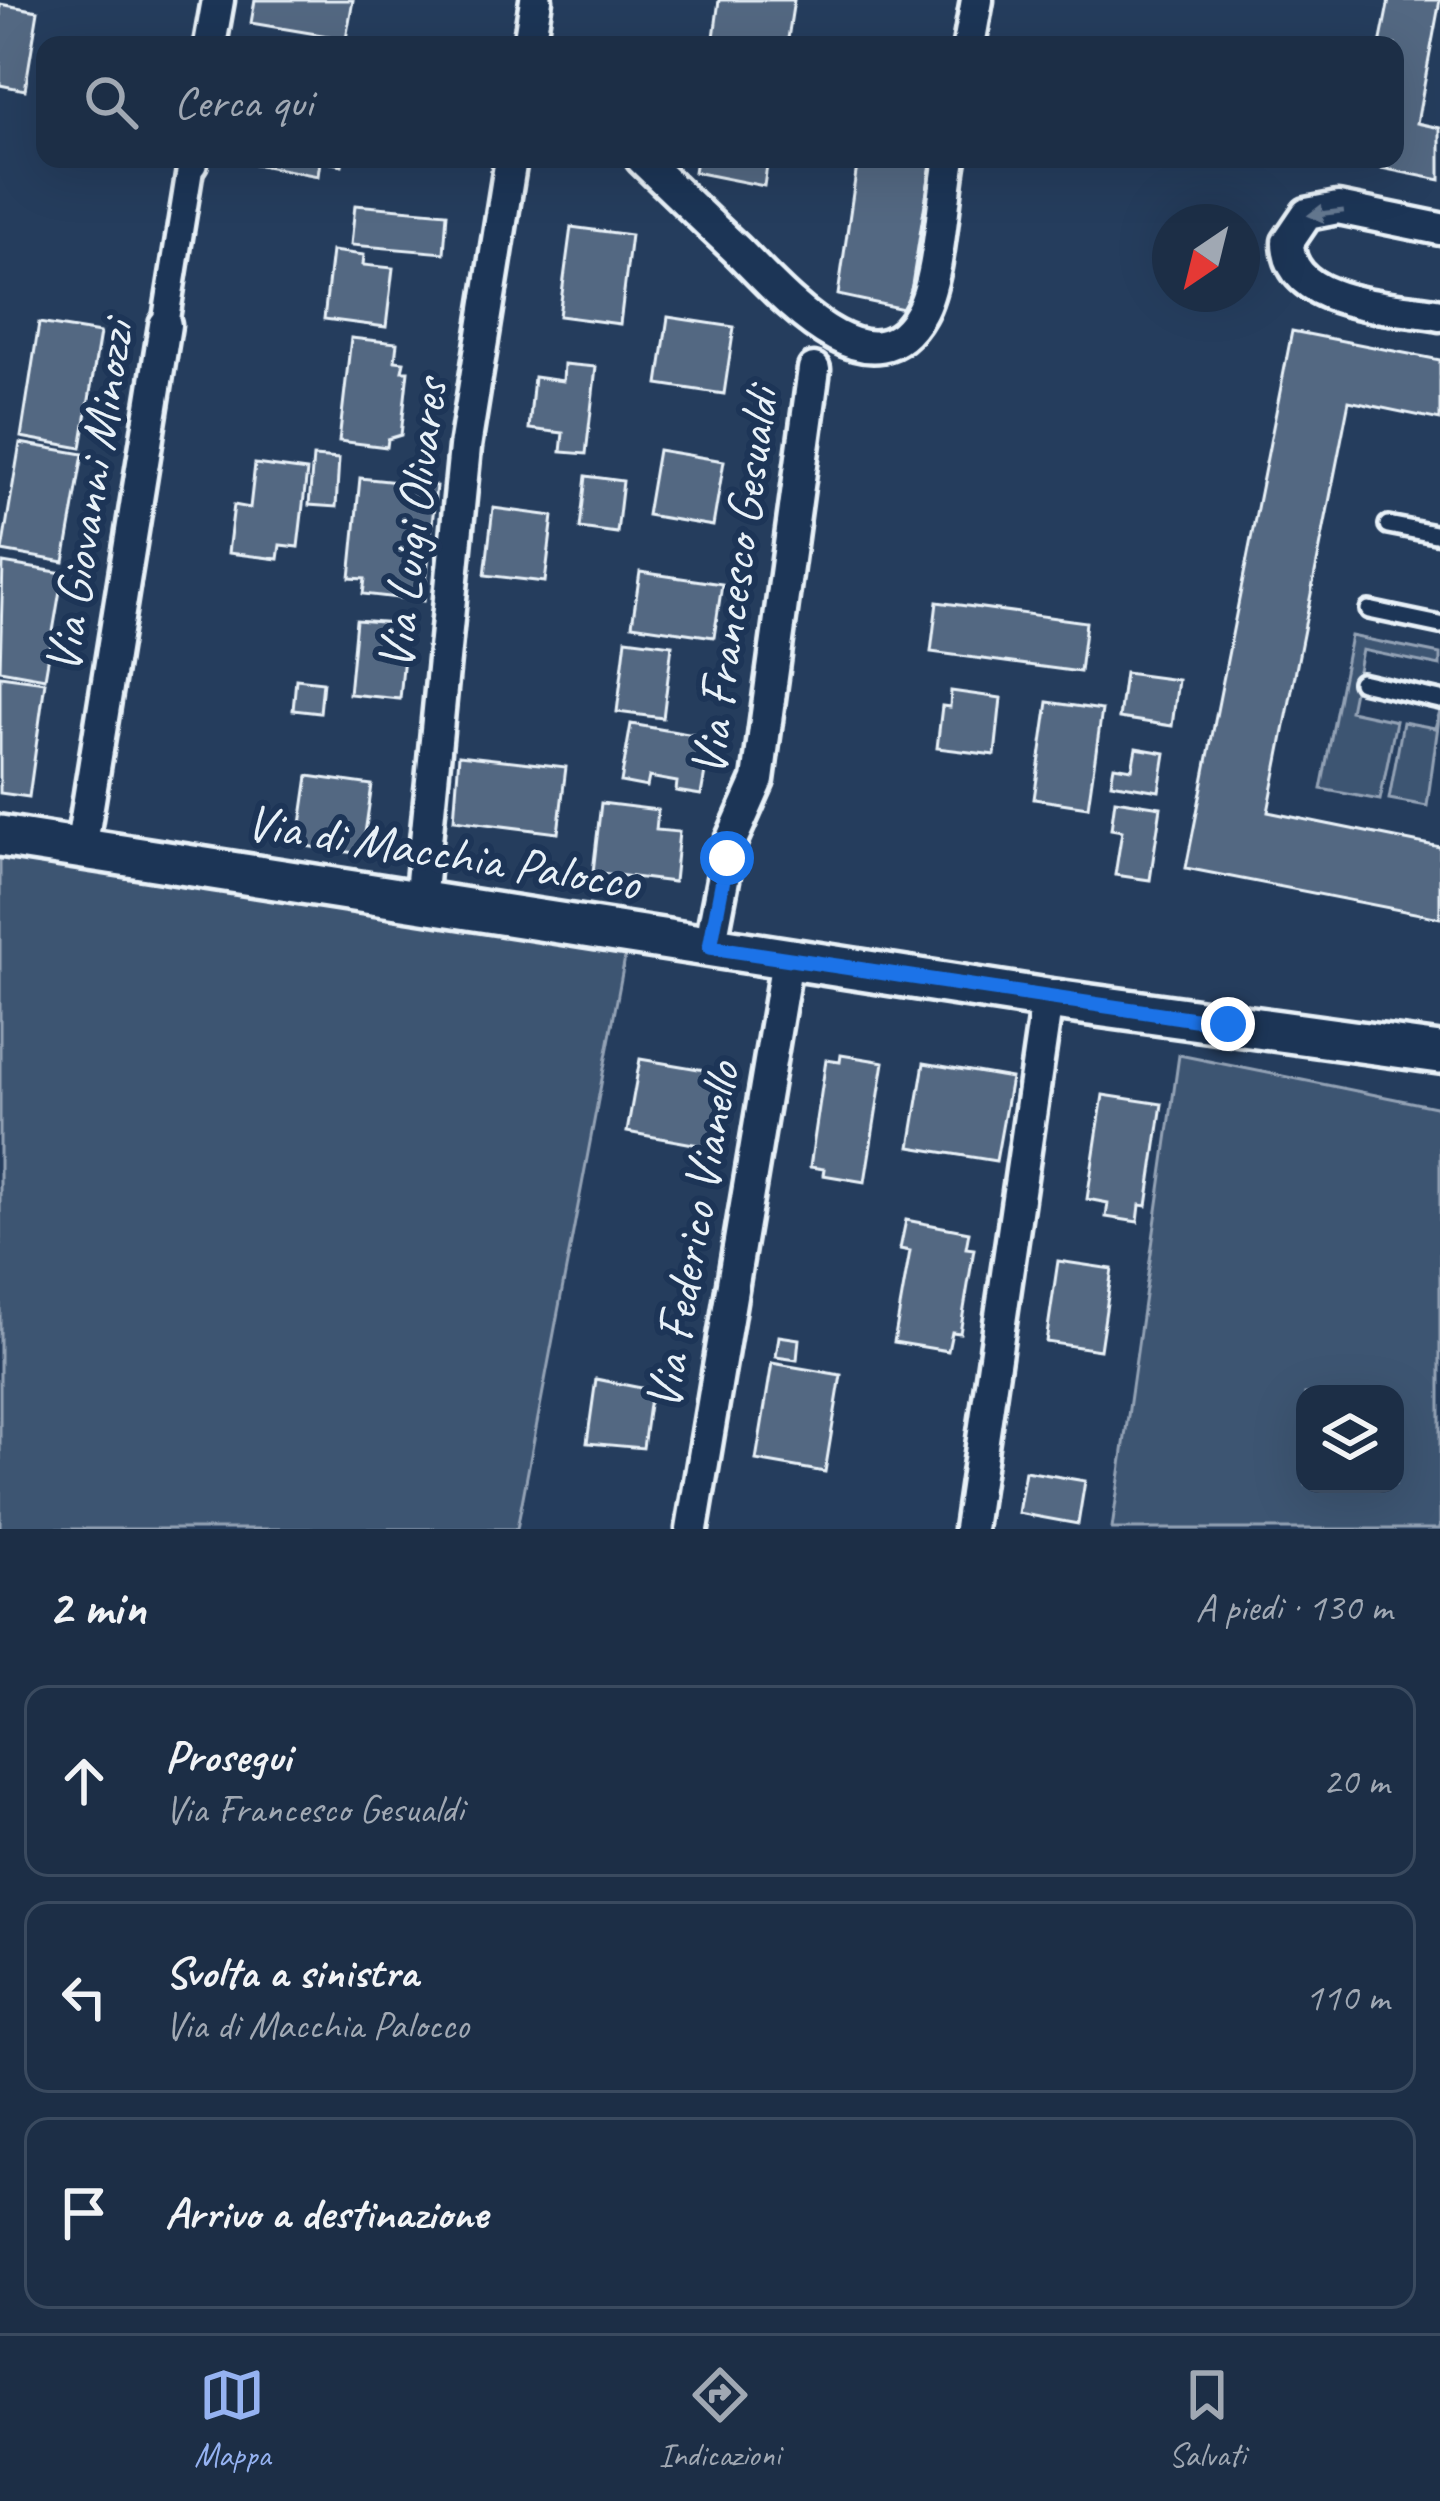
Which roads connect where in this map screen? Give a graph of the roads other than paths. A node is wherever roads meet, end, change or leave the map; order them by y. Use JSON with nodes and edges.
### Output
{"nodes":[{"id":1,"x":218,"y":0,"type":"edge"},
{"id":2,"x":536,"y":0,"type":"edge"},
{"id":3,"x":977,"y":0,"type":"edge"},
{"id":4,"x":212,"y":36,"type":"edge"},
{"id":5,"x":530,"y":36,"type":"edge"},
{"id":6,"x":971,"y":36,"type":"edge"},
{"id":7,"x":190,"y":168,"type":"edge"},
{"id":8,"x":510,"y":168,"type":"edge"},
{"id":9,"x":651,"y":168,"type":"edge"},
{"id":10,"x":948,"y":168,"type":"edge"},
{"id":11,"x":1440,"y":229,"type":"edge"},
{"id":12,"x":1440,"y":315,"type":"edge"},
{"id":13,"x":165,"y":325,"type":"joint"},
{"id":14,"x":814,"y":369,"type":"dead end"},
{"id":15,"x":1388,"y":525,"type":"dead end"},
{"id":16,"x":1440,"y":535,"type":"edge"},
{"id":17,"x":1369,"y":610,"type":"dead end"},
{"id":18,"x":1440,"y":625,"type":"edge"},
{"id":19,"x":1361,"y":682,"type":"dead end"},
{"id":20,"x":1440,"y":700,"type":"edge"},
{"id":21,"x":0,"y":836,"type":"edge"},
{"id":22,"x":81,"y":850,"type":"junction"},
{"id":23,"x":420,"y":902,"type":"junction"},
{"id":24,"x":710,"y":947,"type":"junction"},
{"id":25,"x":787,"y":960,"type":"junction"},
{"id":26,"x":1047,"y":999,"type":"junction"},
{"id":27,"x":1440,"y":1054,"type":"edge"},
{"id":28,"x":692,"y":1529,"type":"edge"},
{"id":29,"x":970,"y":1529,"type":"edge"}],
"edges":[{"from":1,"to":4,"type":"street"},
{"from":2,"to":5,"type":"street"},
{"from":3,"to":6,"type":"street"},
{"from":7,"to":13,"type":"street","name":"Via Giovanni Minozzi"},
{"from":8,"to":23,"type":"street","name":"Via Luigi Olivares"},
{"from":9,"to":10,"type":"street"},
{"from":11,"to":12,"type":"street","one_way":true},
{"from":13,"to":22,"type":"street","name":"Via Giovanni Minozzi"},
{"from":14,"to":24,"type":"street","name":"Via Francesco Gesualdi"},
{"from":15,"to":16,"type":"lane"},
{"from":17,"to":18,"type":"lane"},
{"from":19,"to":20,"type":"lane"},
{"from":21,"to":22,"type":"street","name":"Via di Macchia Palocco"},
{"from":22,"to":23,"type":"street","name":"Via di Macchia Palocco"},
{"from":23,"to":24,"type":"street","name":"Via di Macchia Palocco"},
{"from":24,"to":25,"type":"street","name":"Via di Macchia Palocco"},
{"from":25,"to":26,"type":"street","name":"Via di Macchia Palocco"},
{"from":25,"to":28,"type":"street","name":"Via Federico Vianello"},
{"from":26,"to":27,"type":"street","name":"Via di Macchia Palocco"},
{"from":26,"to":29,"type":"street"}]}
